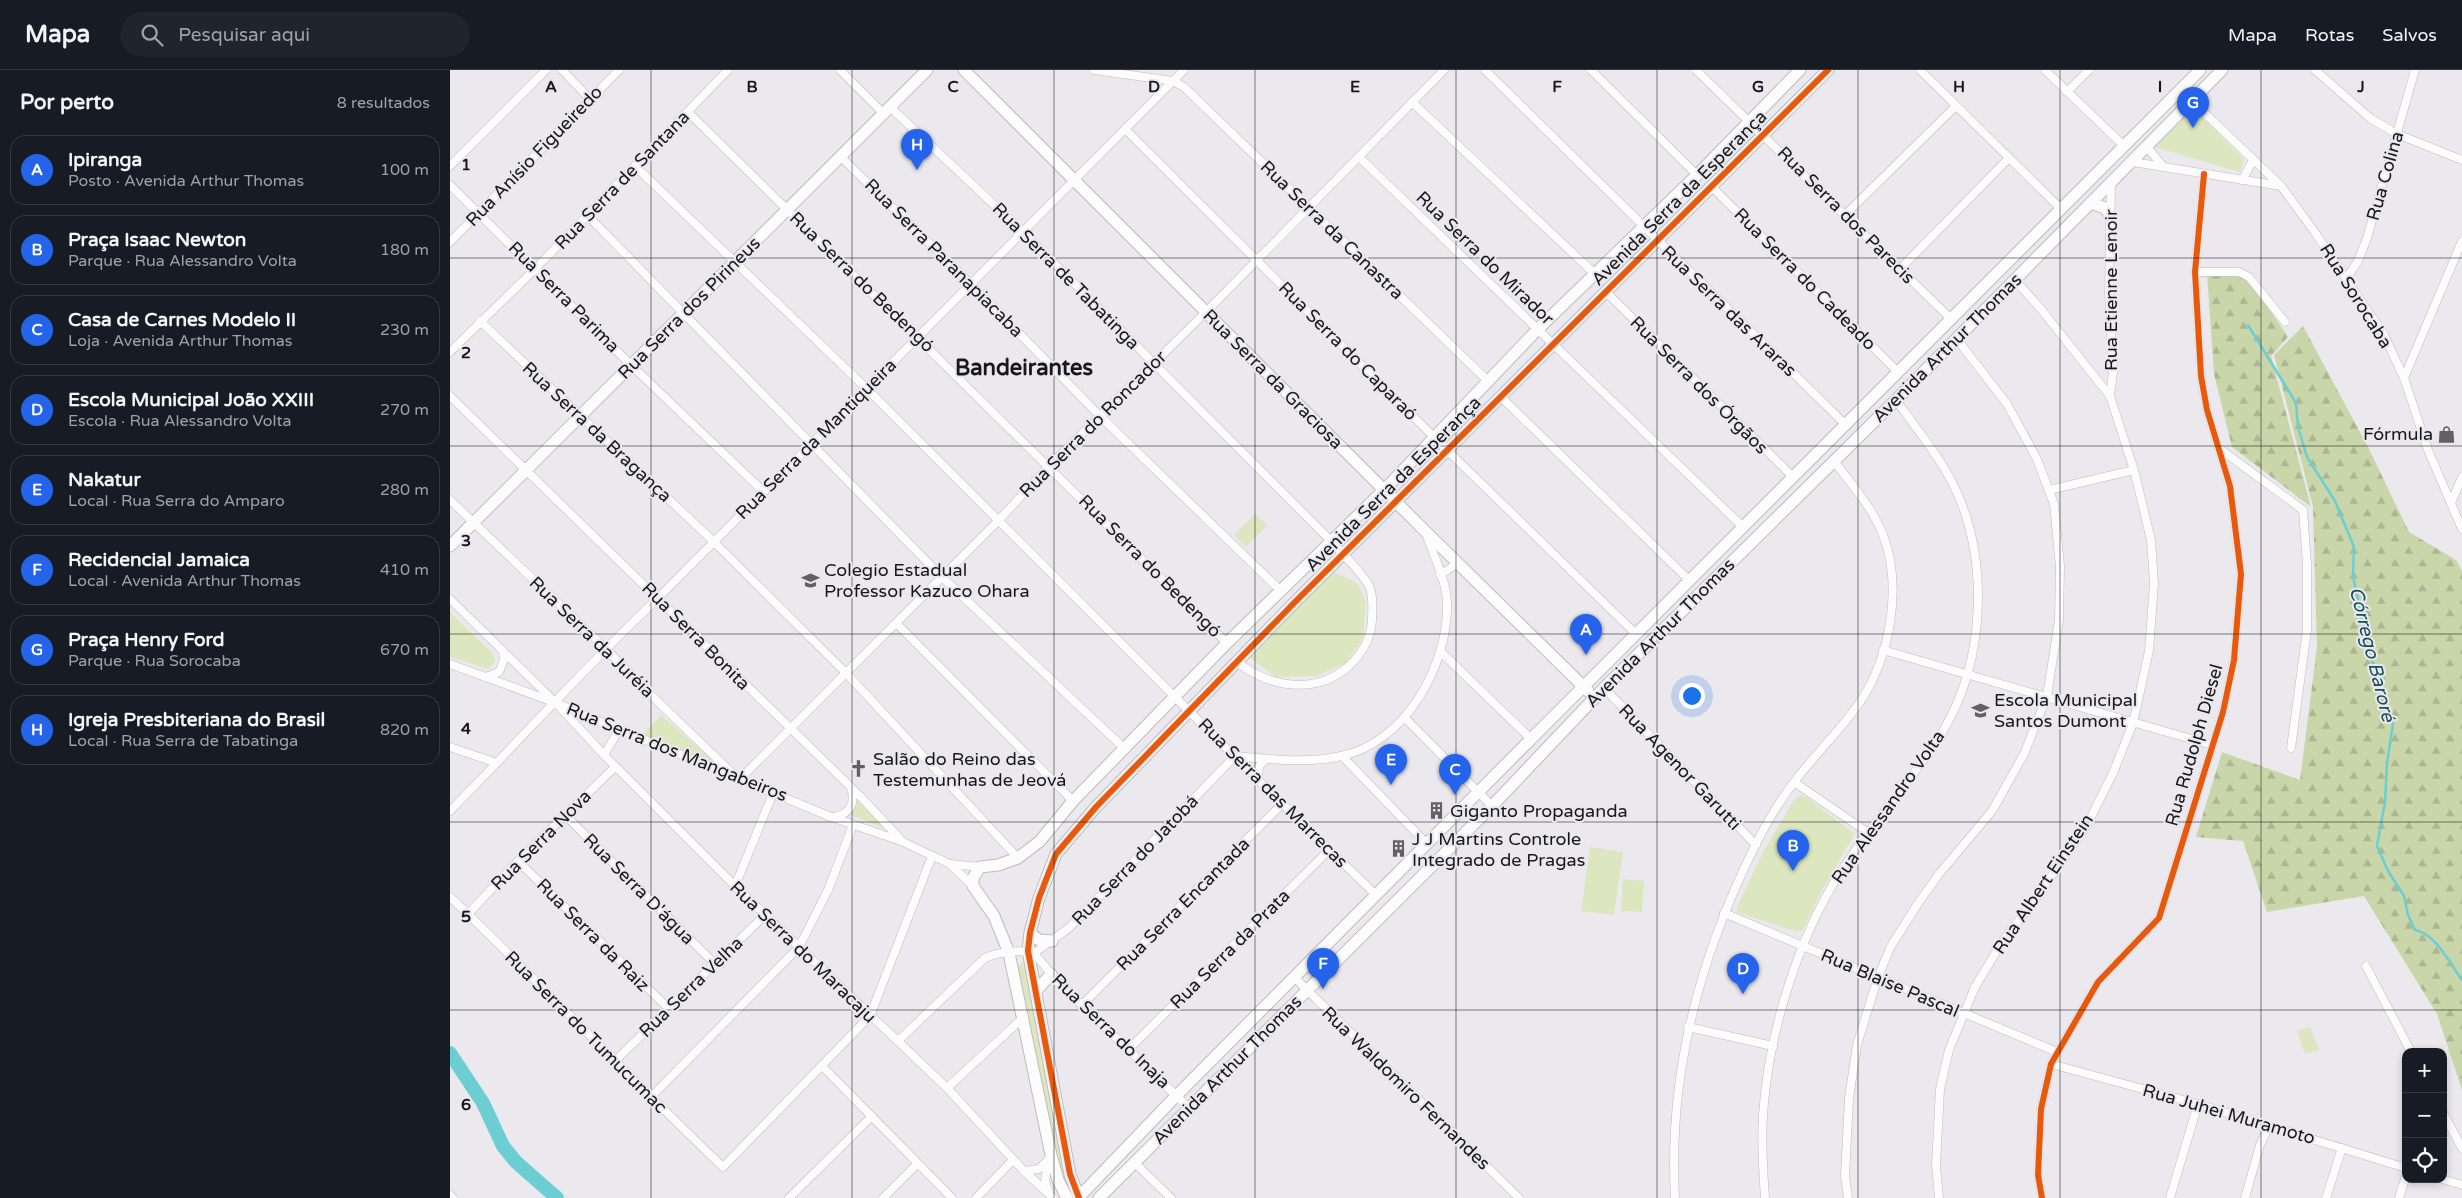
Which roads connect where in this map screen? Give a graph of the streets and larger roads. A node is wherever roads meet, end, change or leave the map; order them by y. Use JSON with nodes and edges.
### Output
{"nodes":[{"id":1,"x":546,"y":70,"type":"edge"},
{"id":2,"x":562,"y":70,"type":"edge"},
{"id":3,"x":619,"y":70,"type":"edge"},
{"id":4,"x":840,"y":70,"type":"edge"},
{"id":5,"x":927,"y":70,"type":"edge"},
{"id":6,"x":1094,"y":70,"type":"edge"},
{"id":7,"x":1184,"y":70,"type":"edge"},
{"id":8,"x":1444,"y":70,"type":"edge"},
{"id":9,"x":1485,"y":70,"type":"edge"},
{"id":10,"x":1591,"y":70,"type":"edge"},
{"id":11,"x":1696,"y":70,"type":"edge"},
{"id":12,"x":1800,"y":70,"type":"edge"},
{"id":13,"x":1828,"y":70,"type":"edge"},
{"id":14,"x":1920,"y":70,"type":"edge"},
{"id":15,"x":2045,"y":70,"type":"edge"},
{"id":16,"x":2089,"y":70,"type":"edge"},
{"id":17,"x":2200,"y":70,"type":"edge"},
{"id":18,"x":2222,"y":70,"type":"edge"},
{"id":19,"x":2315,"y":70,"type":"edge"},
{"id":20,"x":2415,"y":70,"type":"edge"},
{"id":21,"x":724,"y":71,"type":"edge"},
{"id":22,"x":969,"y":73,"type":"edge"},
{"id":23,"x":1173,"y":81,"type":"junction"},
{"id":24,"x":2067,"y":92,"type":"junction"},
{"id":25,"x":590,"y":99,"type":"junction"},
{"id":26,"x":2192,"y":101,"type":"junction"},
{"id":27,"x":1412,"y":102,"type":"junction"},
{"id":28,"x":1956,"y":106,"type":"junction"},
{"id":29,"x":2160,"y":109,"type":"junction"},
{"id":30,"x":887,"y":110,"type":"junction"},
{"id":31,"x":688,"y":112,"type":"junction"},
{"id":32,"x":2171,"y":120,"type":"junction"},
{"id":33,"x":1749,"y":121,"type":"junction"},
{"id":34,"x":1125,"y":129,"type":"junction"},
{"id":35,"x":1764,"y":134,"type":"junction"},
{"id":36,"x":2397,"y":134,"type":"junction"},
{"id":37,"x":2124,"y":146,"type":"junction"},
{"id":38,"x":2147,"y":147,"type":"junction"},
{"id":39,"x":841,"y":157,"type":"junction"},
{"id":40,"x":1358,"y":157,"type":"junction"},
{"id":41,"x":2009,"y":158,"type":"junction"},
{"id":42,"x":2110,"y":160,"type":"junction"},
{"id":43,"x":2253,"y":160,"type":"junction"},
{"id":44,"x":2462,"y":160,"type":"edge"},
{"id":45,"x":2133,"y":162,"type":"junction"},
{"id":46,"x":2162,"y":165,"type":"junction"},
{"id":47,"x":450,"y":166,"type":"edge"},
{"id":48,"x":635,"y":166,"type":"junction"},
{"id":49,"x":1697,"y":174,"type":"junction"},
{"id":50,"x":2204,"y":174,"type":"junction"},
{"id":51,"x":2242,"y":180,"type":"junction"},
{"id":52,"x":1074,"y":181,"type":"junction"},
{"id":53,"x":2111,"y":184,"type":"junction"},
{"id":54,"x":450,"y":185,"type":"edge"},
{"id":55,"x":2281,"y":186,"type":"junction"},
{"id":56,"x":1712,"y":187,"type":"junction"},
{"id":57,"x":2091,"y":203,"type":"junction"},
{"id":58,"x":1309,"y":207,"type":"junction"},
{"id":59,"x":2061,"y":208,"type":"junction"},
{"id":60,"x":787,"y":210,"type":"junction"},
{"id":61,"x":479,"y":212,"type":"junction"},
{"id":62,"x":1845,"y":214,"type":"junction"},
{"id":63,"x":587,"y":215,"type":"junction"},
{"id":64,"x":2111,"y":217,"type":"junction"},
{"id":65,"x":1643,"y":227,"type":"junction"},
{"id":66,"x":1023,"y":232,"type":"junction"},
{"id":67,"x":2462,"y":241,"type":"edge"},
{"id":68,"x":450,"y":242,"type":"edge"},
{"id":69,"x":1657,"y":242,"type":"junction"},
{"id":70,"x":1256,"y":261,"type":"junction"},
{"id":71,"x":735,"y":262,"type":"junction"},
{"id":72,"x":536,"y":268,"type":"junction"},
{"id":73,"x":1900,"y":269,"type":"junction"},
{"id":74,"x":2195,"y":272,"type":"junction"},
{"id":75,"x":1594,"y":273,"type":"junction"},
{"id":76,"x":2346,"y":279,"type":"junction"},
{"id":77,"x":2015,"y":280,"type":"junction"},
{"id":78,"x":971,"y":284,"type":"junction"},
{"id":79,"x":1606,"y":292,"type":"junction"},
{"id":80,"x":1970,"y":299,"type":"junction"},
{"id":81,"x":1983,"y":310,"type":"junction"},
{"id":82,"x":1206,"y":312,"type":"junction"},
{"id":83,"x":684,"y":313,"type":"junction"},
{"id":84,"x":1951,"y":319,"type":"junction"},
{"id":85,"x":480,"y":321,"type":"junction"},
{"id":86,"x":2285,"y":322,"type":"dead end"},
{"id":87,"x":1538,"y":329,"type":"junction"},
{"id":88,"x":918,"y":337,"type":"junction"},
{"id":89,"x":1956,"y":338,"type":"junction"},
{"id":90,"x":1553,"y":345,"type":"junction"},
{"id":91,"x":450,"y":352,"type":"edge"},
{"id":92,"x":1154,"y":364,"type":"junction"},
{"id":93,"x":631,"y":365,"type":"junction"},
{"id":94,"x":1898,"y":372,"type":"junction"},
{"id":95,"x":2404,"y":378,"type":"junction"},
{"id":96,"x":1489,"y":382,"type":"junction"},
{"id":97,"x":867,"y":388,"type":"junction"},
{"id":98,"x":450,"y":396,"type":"edge"},
{"id":99,"x":2110,"y":396,"type":"junction"},
{"id":100,"x":1502,"y":398,"type":"junction"},
{"id":101,"x":1869,"y":400,"type":"junction"},
{"id":102,"x":1896,"y":400,"type":"junction"},
{"id":103,"x":1882,"y":413,"type":"junction"},
{"id":104,"x":581,"y":416,"type":"junction"},
{"id":105,"x":1100,"y":416,"type":"junction"},
{"id":106,"x":1845,"y":424,"type":"junction"},
{"id":107,"x":1434,"y":436,"type":"junction"},
{"id":108,"x":812,"y":444,"type":"junction"},
{"id":109,"x":2220,"y":449,"type":"junction"},
{"id":110,"x":1448,"y":451,"type":"junction"},
{"id":111,"x":1834,"y":462,"type":"junction"},
{"id":112,"x":1049,"y":466,"type":"junction"},
{"id":113,"x":2134,"y":470,"type":"junction"},
{"id":114,"x":525,"y":471,"type":"junction"},
{"id":115,"x":1793,"y":477,"type":"junction"},
{"id":116,"x":2462,"y":477,"type":"edge"},
{"id":117,"x":1385,"y":489,"type":"junction"},
{"id":118,"x":2049,"y":490,"type":"junction"},
{"id":119,"x":764,"y":492,"type":"junction"},
{"id":120,"x":450,"y":500,"type":"edge"},
{"id":121,"x":1398,"y":502,"type":"junction"},
{"id":122,"x":2451,"y":503,"type":"junction"},
{"id":123,"x":1765,"y":505,"type":"junction"},
{"id":124,"x":1777,"y":517,"type":"junction"},
{"id":125,"x":2460,"y":518,"type":"edge"},
{"id":126,"x":999,"y":520,"type":"junction"},
{"id":127,"x":473,"y":523,"type":"junction"},
{"id":128,"x":1743,"y":527,"type":"junction"},
{"id":129,"x":2462,"y":529,"type":"edge"},
{"id":130,"x":1424,"y":531,"type":"junction"},
{"id":131,"x":714,"y":542,"type":"junction"},
{"id":132,"x":1332,"y":542,"type":"junction"},
{"id":133,"x":450,"y":546,"type":"edge"},
{"id":134,"x":1343,"y":555,"type":"junction"},
{"id":135,"x":1458,"y":563,"type":"junction"},
{"id":136,"x":1440,"y":575,"type":"junction"},
{"id":137,"x":942,"y":577,"type":"junction"},
{"id":138,"x":1690,"y":580,"type":"junction"},
{"id":139,"x":1282,"y":592,"type":"junction"},
{"id":140,"x":658,"y":598,"type":"junction"},
{"id":141,"x":450,"y":599,"type":"edge"},
{"id":142,"x":896,"y":623,"type":"junction"},
{"id":143,"x":1636,"y":634,"type":"junction"},
{"id":144,"x":1227,"y":642,"type":"junction"},
{"id":145,"x":605,"y":648,"type":"junction"},
{"id":146,"x":1883,"y":650,"type":"junction"},
{"id":147,"x":503,"y":651,"type":"junction"},
{"id":148,"x":1441,"y":652,"type":"junction"},
{"id":149,"x":1237,"y":662,"type":"junction"},
{"id":150,"x":450,"y":664,"type":"edge"},
{"id":151,"x":846,"y":673,"type":"junction"},
{"id":152,"x":1966,"y":674,"type":"junction"},
{"id":153,"x":486,"y":677,"type":"junction"},
{"id":154,"x":1584,"y":686,"type":"junction"},
{"id":155,"x":1604,"y":688,"type":"junction"},
{"id":156,"x":2047,"y":696,"type":"junction"},
{"id":157,"x":1176,"y":697,"type":"junction"},
{"id":158,"x":1594,"y":698,"type":"junction"},
{"id":159,"x":556,"y":702,"type":"junction"},
{"id":160,"x":1190,"y":710,"type":"junction"},
{"id":161,"x":1404,"y":717,"type":"junction"},
{"id":162,"x":2133,"y":722,"type":"junction"},
{"id":163,"x":789,"y":728,"type":"junction"},
{"id":164,"x":619,"y":730,"type":"junction"},
{"id":165,"x":1531,"y":739,"type":"junction"},
{"id":166,"x":2212,"y":744,"type":"junction"},
{"id":167,"x":450,"y":747,"type":"edge"},
{"id":168,"x":2290,"y":748,"type":"dead end"},
{"id":169,"x":1125,"y":749,"type":"junction"},
{"id":170,"x":604,"y":755,"type":"junction"},
{"id":171,"x":1235,"y":756,"type":"junction"},
{"id":172,"x":1342,"y":756,"type":"junction"},
{"id":173,"x":1266,"y":759,"type":"junction"},
{"id":174,"x":497,"y":763,"type":"junction"},
{"id":175,"x":616,"y":767,"type":"junction"},
{"id":176,"x":737,"y":776,"type":"junction"},
{"id":177,"x":1258,"y":780,"type":"junction"},
{"id":178,"x":1794,"y":782,"type":"junction"},
{"id":179,"x":851,"y":788,"type":"junction"},
{"id":180,"x":774,"y":792,"type":"junction"},
{"id":181,"x":1478,"y":792,"type":"junction"},
{"id":182,"x":1073,"y":801,"type":"junction"},
{"id":183,"x":1283,"y":803,"type":"junction"},
{"id":184,"x":1492,"y":806,"type":"junction"},
{"id":185,"x":450,"y":811,"type":"edge"},
{"id":186,"x":565,"y":815,"type":"junction"},
{"id":187,"x":830,"y":817,"type":"junction"},
{"id":188,"x":853,"y":825,"type":"junction"},
{"id":189,"x":1867,"y":832,"type":"junction"},
{"id":190,"x":1040,"y":841,"type":"junction"},
{"id":191,"x":903,"y":842,"type":"junction"},
{"id":192,"x":1427,"y":844,"type":"junction"},
{"id":193,"x":1756,"y":845,"type":"junction"},
{"id":194,"x":1330,"y":849,"type":"junction"},
{"id":195,"x":1056,"y":854,"type":"junction"},
{"id":196,"x":932,"y":856,"type":"junction"},
{"id":197,"x":1018,"y":858,"type":"junction"},
{"id":198,"x":518,"y":861,"type":"junction"},
{"id":199,"x":950,"y":864,"type":"junction"},
{"id":200,"x":980,"y":867,"type":"junction"},
{"id":201,"x":735,"y":886,"type":"junction"},
{"id":202,"x":973,"y":886,"type":"junction"},
{"id":203,"x":1376,"y":895,"type":"junction"},
{"id":204,"x":450,"y":897,"type":"edge"},
{"id":205,"x":1724,"y":913,"type":"junction"},
{"id":206,"x":468,"y":914,"type":"junction"},
{"id":207,"x":765,"y":915,"type":"junction"},
{"id":208,"x":1030,"y":933,"type":"junction"},
{"id":209,"x":1052,"y":940,"type":"junction"},
{"id":210,"x":1804,"y":945,"type":"junction"},
{"id":211,"x":799,"y":948,"type":"junction"},
{"id":212,"x":1031,"y":952,"type":"junction"},
{"id":213,"x":1009,"y":953,"type":"junction"},
{"id":214,"x":714,"y":963,"type":"junction"},
{"id":215,"x":2366,"y":966,"type":"dead end"},
{"id":216,"x":1051,"y":974,"type":"junction"},
{"id":217,"x":1294,"y":977,"type":"junction"},
{"id":218,"x":1878,"y":977,"type":"junction"},
{"id":219,"x":1307,"y":991,"type":"junction"},
{"id":220,"x":1036,"y":992,"type":"junction"},
{"id":221,"x":1082,"y":1006,"type":"junction"},
{"id":222,"x":668,"y":1008,"type":"junction"},
{"id":223,"x":1962,"y":1014,"type":"junction"},
{"id":224,"x":870,"y":1016,"type":"junction"},
{"id":225,"x":1024,"y":1016,"type":"junction"},
{"id":226,"x":1688,"y":1027,"type":"junction"},
{"id":227,"x":898,"y":1041,"type":"junction"},
{"id":228,"x":1773,"y":1046,"type":"junction"},
{"id":229,"x":2409,"y":1048,"type":"edge"},
{"id":230,"x":1129,"y":1049,"type":"junction"},
{"id":231,"x":2057,"y":1052,"type":"junction"},
{"id":232,"x":616,"y":1060,"type":"junction"},
{"id":233,"x":2051,"y":1064,"type":"junction"},
{"id":234,"x":822,"y":1066,"type":"junction"},
{"id":235,"x":947,"y":1088,"type":"junction"},
{"id":236,"x":1177,"y":1095,"type":"junction"},
{"id":237,"x":650,"y":1098,"type":"junction"},
{"id":238,"x":2198,"y":1104,"type":"junction"},
{"id":239,"x":1190,"y":1108,"type":"junction"},
{"id":240,"x":872,"y":1116,"type":"junction"},
{"id":241,"x":2447,"y":1120,"type":"edge"},
{"id":242,"x":2269,"y":1126,"type":"junction"},
{"id":243,"x":2342,"y":1148,"type":"junction"},
{"id":244,"x":2462,"y":1148,"type":"edge"},
{"id":245,"x":1050,"y":1157,"type":"junction"},
{"id":246,"x":1013,"y":1160,"type":"junction"},
{"id":247,"x":1135,"y":1163,"type":"junction"},
{"id":248,"x":917,"y":1164,"type":"junction"},
{"id":249,"x":2402,"y":1167,"type":"edge"},
{"id":250,"x":1024,"y":1171,"type":"junction"},
{"id":251,"x":2447,"y":1180,"type":"edge"},
{"id":252,"x":2404,"y":1183,"type":"edge"},
{"id":253,"x":2462,"y":1185,"type":"edge"},
{"id":254,"x":2403,"y":1187,"type":"junction"},
{"id":255,"x":450,"y":1195,"type":"edge"},
{"id":256,"x":453,"y":1198,"type":"edge"},
{"id":257,"x":789,"y":1198,"type":"edge"},
{"id":258,"x":883,"y":1198,"type":"edge"},
{"id":259,"x":952,"y":1198,"type":"edge"},
{"id":260,"x":976,"y":1198,"type":"edge"},
{"id":261,"x":1053,"y":1198,"type":"edge"},
{"id":262,"x":1067,"y":1198,"type":"edge"},
{"id":263,"x":1078,"y":1198,"type":"edge"},
{"id":264,"x":1099,"y":1198,"type":"edge"},
{"id":265,"x":1171,"y":1198,"type":"edge"},
{"id":266,"x":1519,"y":1198,"type":"edge"},
{"id":267,"x":1675,"y":1198,"type":"edge"},
{"id":268,"x":1765,"y":1198,"type":"edge"},
{"id":269,"x":1848,"y":1198,"type":"edge"},
{"id":270,"x":1939,"y":1198,"type":"edge"},
{"id":271,"x":2042,"y":1198,"type":"edge"},
{"id":272,"x":2170,"y":1198,"type":"edge"},
{"id":273,"x":2246,"y":1198,"type":"edge"},
{"id":274,"x":2326,"y":1198,"type":"edge"},
{"id":275,"x":2399,"y":1198,"type":"edge"},
{"id":276,"x":2405,"y":1198,"type":"edge"}],
"edges":[{"from":1,"to":47,"type":"street"},
{"from":2,"to":25,"type":"street"},
{"from":3,"to":25,"type":"street","name":"Rua Anísio Figueiredo"},
{"from":4,"to":30,"type":"street","name":"Rua Serra de Tabatinga"},
{"from":5,"to":30,"type":"street","name":"Rua Serra dos Pirineus"},
{"from":6,"to":23,"type":"street"},
{"from":7,"to":23,"type":"street","name":"Rua Serra da Mantiqueira"},
{"from":8,"to":27,"type":"street","name":"Rua Serra do Roncador"},
{"from":9,"to":65,"type":"street","name":"Rua Serra das Araras"},
{"from":10,"to":49,"type":"street"},
{"from":11,"to":33,"type":"street","name":"Rua Serra dos Parecis"},
{"from":12,"to":33,"type":"street","name":"Avenida Serra da Esperança"},
{"from":13,"to":35,"type":"street","name":"Avenida Serra da Esperança"},
{"from":14,"to":28,"type":"street"},
{"from":15,"to":24,"type":"street"},
{"from":16,"to":24,"type":"street"},
{"from":17,"to":29,"type":"street","name":"Avenida Arthur Thomas"},
{"from":18,"to":26,"type":"street","name":"Avenida Arthur Thomas"},
{"from":19,"to":36,"type":"street"},
{"from":20,"to":36,"type":"street","name":"Rua Colina"},
{"from":21,"to":31,"type":"street","name":"Rua Serra de Santana"},
{"from":22,"to":52,"type":"street","name":"Rua Serra da Graciosa"},
{"from":23,"to":34,"type":"street","name":"Rua Serra da Mantiqueira"},
{"from":23,"to":58,"type":"street","name":"Rua Serra da Canastra"},
{"from":24,"to":37,"type":"street"},
{"from":25,"to":61,"type":"street","name":"Rua Anísio Figueiredo"},
{"from":26,"to":32,"type":"street","name":"Avenida Arthur Thomas"},
{"from":26,"to":43,"type":"street","name":"Rua Sorocaba"},
{"from":27,"to":40,"type":"street","name":"Rua Serra do Roncador"},
{"from":27,"to":75,"type":"street"},
{"from":28,"to":41,"type":"street"},
{"from":28,"to":62,"type":"street"},
{"from":29,"to":32,"type":"street"},
{"from":29,"to":37,"type":"street","name":"Avenida Arthur Thomas"},
{"from":30,"to":39,"type":"street","name":"Rua Serra dos Pirineus"},
{"from":30,"to":66,"type":"street","name":"Rua Serra de Tabatinga"},
{"from":31,"to":48,"type":"street","name":"Rua Serra de Santana"},
{"from":31,"to":60,"type":"street","name":"Rua Serra do Bedengó"},
{"from":32,"to":38,"type":"street","name":"Avenida Arthur Thomas"},
{"from":33,"to":35,"type":"street","name":"Rua Serra dos Parecis"},
{"from":33,"to":49,"type":"street","name":"Avenida Serra da Esperança"},
{"from":34,"to":52,"type":"street","name":"Rua Serra da Mantiqueira"},
{"from":34,"to":70,"type":"street","name":"Rua Serra do Caparaó"},
{"from":35,"to":56,"type":"street","name":"Avenida Serra da Esperança"},
{"from":35,"to":62,"type":"street","name":"Rua Serra dos Parecis"},
{"from":36,"to":44,"type":"street"},
{"from":36,"to":76,"type":"street","name":"Rua Colina"},
{"from":37,"to":42,"type":"street","name":"Avenida Arthur Thomas"},
{"from":38,"to":45,"type":"street","name":"Avenida Arthur Thomas"},
{"from":38,"to":46,"type":"street"},
{"from":39,"to":60,"type":"street","name":"Rua Serra dos Pirineus"},
{"from":39,"to":78,"type":"street","name":"Rua Serra Paranapiacaba"},
{"from":40,"to":58,"type":"street","name":"Rua Serra do Roncador"},
{"from":40,"to":87,"type":"street","name":"Rua Serra do Mirador"},
{"from":41,"to":59,"type":"street"},
{"from":41,"to":73,"type":"street"},
{"from":42,"to":53,"type":"street"},
{"from":42,"to":59,"type":"street","name":"Avenida Arthur Thomas"},
{"from":43,"to":51,"type":"street"},
{"from":43,"to":55,"type":"street","name":"Rua Sorocaba"},
{"from":45,"to":46,"type":"street"},
{"from":45,"to":53,"type":"street","name":"Avenida Arthur Thomas"},
{"from":46,"to":50,"type":"street"},
{"from":48,"to":63,"type":"street","name":"Rua Serra de Santana"},
{"from":48,"to":71,"type":"street","name":"Rua Serra das Marrecas"},
{"from":49,"to":65,"type":"street","name":"Avenida Serra da Esperança"},
{"from":50,"to":51,"type":"street"},
{"from":50,"to":74,"type":"street","name":"Rua Rudolph Diesel"},
{"from":51,"to":55,"type":"street"},
{"from":52,"to":66,"type":"street","name":"Rua Serra da Mantiqueira"},
{"from":52,"to":82,"type":"street","name":"Rua Serra da Graciosa"},
{"from":53,"to":57,"type":"street","name":"Avenida Arthur Thomas"},
{"from":53,"to":64,"type":"street","name":"Rua Etienne Lenoir"},
{"from":54,"to":61,"type":"street","name":"Rua Serra Parima"},
{"from":55,"to":76,"type":"street","name":"Rua Sorocaba"},
{"from":56,"to":69,"type":"street","name":"Avenida Serra da Esperança"},
{"from":56,"to":94,"type":"street","name":"Rua Serra do Cadeado"},
{"from":57,"to":64,"type":"street"},
{"from":57,"to":77,"type":"street","name":"Avenida Arthur Thomas"},
{"from":58,"to":70,"type":"street","name":"Rua Serra do Roncador"},
{"from":58,"to":96,"type":"street","name":"Rua Serra da Canastra"},
{"from":59,"to":80,"type":"street","name":"Avenida Arthur Thomas"},
{"from":60,"to":71,"type":"street","name":"Rua Serra dos Pirineus"},
{"from":60,"to":88,"type":"street","name":"Rua Serra do Bedengó"},
{"from":61,"to":68,"type":"street","name":"Rua Anísio Figueiredo"},
{"from":61,"to":72,"type":"street","name":"Rua Serra Parima"},
{"from":62,"to":73,"type":"street","name":"Rua Serra dos Parecis"},
{"from":63,"to":72,"type":"street","name":"Rua Serra de Santana"},
{"from":63,"to":83,"type":"street"},
{"from":64,"to":99,"type":"street","name":"Rua Etienne Lenoir"},
{"from":65,"to":69,"type":"street","name":"Rua Serra das Araras"},
{"from":65,"to":75,"type":"street","name":"Avenida Serra da Esperança"},
{"from":66,"to":78,"type":"street","name":"Rua Serra da Mantiqueira"},
{"from":66,"to":92,"type":"street","name":"Rua Serra de Tabatinga"},
{"from":67,"to":95,"type":"street"},
{"from":69,"to":79,"type":"street","name":"Avenida Serra da Esperança"},
{"from":69,"to":106,"type":"street","name":"Rua Serra das Araras"},
{"from":70,"to":82,"type":"street","name":"Rua Serra do Roncador"},
{"from":70,"to":107,"type":"street","name":"Rua Serra do Caparaó"},
{"from":71,"to":83,"type":"street","name":"Rua Serra dos Pirineus"},
{"from":71,"to":97,"type":"street","name":"Rua Serra das Marrecas"},
{"from":72,"to":85,"type":"street","name":"Rua Serra de Santana"},
{"from":72,"to":93,"type":"street","name":"Rua Serra Parima"},
{"from":73,"to":84,"type":"street","name":"Rua Serra dos Parecis"},
{"from":74,"to":86,"type":"street"},
{"from":74,"to":109,"type":"street","name":"Rua Rudolph Diesel"},
{"from":75,"to":87,"type":"street","name":"Avenida Serra da Esperança"},
{"from":76,"to":95,"type":"street","name":"Rua Sorocaba"},
{"from":77,"to":81,"type":"street","name":"Avenida Arthur Thomas"},
{"from":77,"to":99,"type":"street","name":"Rua Albert Einstein"},
{"from":78,"to":88,"type":"street","name":"Rua Serra da Mantiqueira"},
{"from":78,"to":105,"type":"street","name":"Rua Serra Paranapiacaba"},
{"from":79,"to":90,"type":"street","name":"Avenida Serra da Esperança"},
{"from":79,"to":115,"type":"street","name":"Rua Serra dos Órgãos"},
{"from":80,"to":81,"type":"street"},
{"from":80,"to":84,"type":"street","name":"Avenida Arthur Thomas"},
{"from":81,"to":89,"type":"street","name":"Avenida Arthur Thomas"},
{"from":82,"to":92,"type":"street","name":"Rua Serra do Roncador"},
{"from":82,"to":117,"type":"street","name":"Rua Serra da Graciosa"},
{"from":83,"to":93,"type":"street","name":"Rua Serra dos Pirineus"},
{"from":83,"to":108,"type":"street"},
{"from":84,"to":94,"type":"street","name":"Avenida Arthur Thomas"},
{"from":85,"to":91,"type":"street","name":"Rua Serra de Santana"},
{"from":85,"to":104,"type":"street","name":"Rua Serra da Bragança"},
{"from":87,"to":90,"type":"street","name":"Rua Serra do Mirador"},
{"from":87,"to":96,"type":"street","name":"Avenida Serra da Esperança"},
{"from":88,"to":97,"type":"street","name":"Rua Serra da Mantiqueira"},
{"from":88,"to":112,"type":"street","name":"Rua Serra do Bedengó"},
{"from":89,"to":102,"type":"street","name":"Avenida Arthur Thomas"},
{"from":89,"to":118,"type":"street"},
{"from":90,"to":100,"type":"street","name":"Avenida Serra da Esperança"},
{"from":90,"to":128,"type":"street","name":"Rua Serra do Mirador"},
{"from":92,"to":105,"type":"street","name":"Rua Serra do Roncador"},
{"from":92,"to":132,"type":"street","name":"Rua Serra de Tabatinga"},
{"from":93,"to":104,"type":"street","name":"Rua Serra dos Pirineus"},
{"from":93,"to":119,"type":"street","name":"Rua Serra Parima"},
{"from":94,"to":101,"type":"street","name":"Avenida Arthur Thomas"},
{"from":95,"to":122,"type":"street","name":"Rua Sorocaba"},
{"from":96,"to":107,"type":"street","name":"Avenida Serra da Esperança"},
{"from":97,"to":108,"type":"street","name":"Rua Serra da Mantiqueira"},
{"from":97,"to":126,"type":"street","name":"Rua Serra das Marrecas"},
{"from":98,"to":114,"type":"street","name":"Rua Serra Bonita"},
{"from":99,"to":113,"type":"street","name":"Rua Albert Einstein"},
{"from":100,"to":110,"type":"street","name":"Avenida Serra da Esperança"},
{"from":100,"to":138,"type":"street"},
{"from":101,"to":103,"type":"street"},
{"from":101,"to":106,"type":"street","name":"Avenida Arthur Thomas"},
{"from":102,"to":103,"type":"street","name":"Avenida Arthur Thomas"},
{"from":102,"to":152,"type":"street","name":"Rua Alessandro Volta"},
{"from":103,"to":111,"type":"street","name":"Avenida Arthur Thomas"},
{"from":104,"to":114,"type":"street","name":"Rua Serra dos Pirineus"},
{"from":104,"to":131,"type":"street","name":"Rua Serra da Bragança"},
{"from":105,"to":112,"type":"street","name":"Rua Serra do Roncador"},
{"from":105,"to":139,"type":"street","name":"Rua Serra Paranapiacaba"},
{"from":106,"to":115,"type":"street","name":"Avenida Arthur Thomas"},
{"from":107,"to":110,"type":"street","name":"Rua Serra do Caparaó"},
{"from":107,"to":117,"type":"street","name":"Avenida Serra da Esperança"},
{"from":108,"to":119,"type":"street","name":"Rua Serra da Mantiqueira"},
{"from":108,"to":137,"type":"street"},
{"from":109,"to":166,"type":"street","name":"Rua Rudolph Diesel"},
{"from":109,"to":168,"type":"street"},
{"from":110,"to":121,"type":"street","name":"Avenida Serra da Esperança"},
{"from":110,"to":143,"type":"street","name":"Rua Serra do Caparaó"},
{"from":111,"to":124,"type":"street","name":"Avenida Arthur Thomas"},
{"from":111,"to":146,"type":"street"},
{"from":112,"to":126,"type":"street","name":"Rua Serra do Roncador"},
{"from":112,"to":144,"type":"street","name":"Rua Serra do Bedengó"},
{"from":113,"to":118,"type":"street"},
{"from":113,"to":162,"type":"street","name":"Rua Albert Einstein"},
{"from":114,"to":127,"type":"street","name":"Rua Serra dos Pirineus"},
{"from":114,"to":140,"type":"street","name":"Rua Serra Bonita"},
{"from":115,"to":123,"type":"street","name":"Avenida Arthur Thomas"},
{"from":116,"to":122,"type":"street"},
{"from":117,"to":121,"type":"street","name":"Rua Serra da Graciosa"},
{"from":117,"to":132,"type":"street","name":"Avenida Serra da Esperança"},
{"from":118,"to":156,"type":"street"},
{"from":119,"to":131,"type":"street","name":"Rua Serra da Mantiqueira"},
{"from":120,"to":127,"type":"street","name":"Rua Serra da Juréia"},
{"from":121,"to":130,"type":"street","name":"Rua Serra da Graciosa"},
{"from":121,"to":134,"type":"street","name":"Avenida Serra da Esperança"},
{"from":122,"to":125,"type":"street","name":"Rua Sorocaba"},
{"from":123,"to":124,"type":"street"},
{"from":123,"to":128,"type":"street","name":"Avenida Arthur Thomas"},
{"from":124,"to":155,"type":"street","name":"Avenida Arthur Thomas"},
{"from":125,"to":129,"type":"street","name":"Rua Sorocaba"},
{"from":126,"to":137,"type":"street","name":"Rua Serra do Roncador"},
{"from":126,"to":157,"type":"street","name":"Rua Serra das Marrecas"},
{"from":127,"to":133,"type":"street","name":"Rua Serra dos Pirineus"},
{"from":127,"to":145,"type":"street","name":"Rua Serra da Juréia"},
{"from":128,"to":138,"type":"street","name":"Avenida Arthur Thomas"},
{"from":130,"to":135,"type":"street","name":"Rua Serra da Graciosa"},
{"from":130,"to":136,"type":"street"},
{"from":131,"to":140,"type":"street","name":"Rua Serra da Mantiqueira"},
{"from":131,"to":151,"type":"street","name":"Rua Serra da Bragança"},
{"from":132,"to":134,"type":"street","name":"Rua Serra de Tabatinga"},
{"from":132,"to":139,"type":"street","name":"Avenida Serra da Esperança"},
{"from":134,"to":149,"type":"street","name":"Avenida Serra da Esperança"},
{"from":134,"to":149,"type":"street","name":"Rua Serra de Tabatinga"},
{"from":135,"to":136,"type":"street"},
{"from":135,"to":154,"type":"street","name":"Rua Serra da Graciosa"},
{"from":136,"to":148,"type":"street"},
{"from":137,"to":142,"type":"street","name":"Rua Serra do Roncador"},
{"from":137,"to":169,"type":"street"},
{"from":138,"to":143,"type":"street","name":"Avenida Arthur Thomas"},
{"from":139,"to":144,"type":"street","name":"Avenida Serra da Esperança"},
{"from":140,"to":145,"type":"street","name":"Rua Serra da Mantiqueira"},
{"from":140,"to":163,"type":"street","name":"Rua Serra Bonita"},
{"from":141,"to":147,"type":"street","name":"Rua Serra do Maracaju"},
{"from":142,"to":151,"type":"street","name":"Rua Serra do Roncador"},
{"from":142,"to":182,"type":"street"},
{"from":143,"to":154,"type":"street","name":"Avenida Arthur Thomas"},
{"from":144,"to":157,"type":"street","name":"Avenida Serra da Esperança"},
{"from":145,"to":159,"type":"street","name":"Rua Serra da Mantiqueira"},
{"from":145,"to":176,"type":"street","name":"Rua Serra da Juréia"},
{"from":146,"to":152,"type":"street"},
{"from":146,"to":178,"type":"street"},
{"from":147,"to":153,"type":"street"},
{"from":147,"to":159,"type":"street","name":"Rua Serra do Maracaju"},
{"from":148,"to":161,"type":"street"},
{"from":148,"to":165,"type":"street"},
{"from":149,"to":160,"type":"street","name":"Avenida Serra da Esperança"},
{"from":150,"to":153,"type":"street","name":"Rua Serra dos Mangabeiros"},
{"from":151,"to":163,"type":"street","name":"Rua Serra do Roncador"},
{"from":151,"to":197,"type":"street","name":"Rua Serra da Bragança"},
{"from":152,"to":156,"type":"street"},
{"from":152,"to":189,"type":"street","name":"Rua Alessandro Volta"},
{"from":153,"to":159,"type":"street","name":"Rua Serra dos Mangabeiros"},
{"from":154,"to":158,"type":"street","name":"Rua Serra da Graciosa"},
{"from":154,"to":165,"type":"street","name":"Avenida Arthur Thomas"},
{"from":155,"to":158,"type":"street","name":"Avenida Arthur Thomas"},
{"from":155,"to":193,"type":"street","name":"Rua Agenor Garutti"},
{"from":156,"to":162,"type":"street"},
{"from":156,"to":218,"type":"street"},
{"from":157,"to":160,"type":"street","name":"Rua Serra das Marrecas"},
{"from":157,"to":169,"type":"street","name":"Avenida Serra da Esperança"},
{"from":158,"to":184,"type":"street","name":"Avenida Arthur Thomas"},
{"from":159,"to":164,"type":"street","name":"Rua Serra dos Mangabeiros"},
{"from":159,"to":170,"type":"street","name":"Rua Serra do Maracaju"},
{"from":159,"to":174,"type":"street","name":"Rua Serra da Mantiqueira"},
{"from":160,"to":171,"type":"street","name":"Rua Serra das Marrecas"},
{"from":160,"to":195,"type":"street","name":"Avenida Serra da Esperança"},
{"from":161,"to":172,"type":"street"},
{"from":161,"to":181,"type":"street"},
{"from":162,"to":166,"type":"street"},
{"from":162,"to":223,"type":"street","name":"Rua Albert Einstein"},
{"from":163,"to":176,"type":"street","name":"Rua Serra do Roncador"},
{"from":163,"to":179,"type":"street","name":"Rua Serra Bonita"},
{"from":164,"to":170,"type":"street"},
{"from":164,"to":176,"type":"street","name":"Rua Serra dos Mangabeiros"},
{"from":165,"to":181,"type":"street","name":"Avenida Arthur Thomas"},
{"from":166,"to":231,"type":"street","name":"Rua Rudolph Diesel"},
{"from":167,"to":174,"type":"street"},
{"from":169,"to":182,"type":"street","name":"Avenida Serra da Esperança"},
{"from":170,"to":175,"type":"street","name":"Rua Serra do Maracaju"},
{"from":171,"to":173,"type":"street"},
{"from":171,"to":177,"type":"street","name":"Rua Serra das Marrecas"},
{"from":171,"to":209,"type":"street","name":"Rua Serra do Jatobá"},
{"from":172,"to":173,"type":"street"},
{"from":172,"to":192,"type":"street"},
{"from":173,"to":177,"type":"street"},
{"from":174,"to":185,"type":"street","name":"Rua Serra da Mantiqueira"},
{"from":175,"to":186,"type":"street","name":"Rua Serra Nova"},
{"from":175,"to":201,"type":"street","name":"Rua Serra do Maracaju"},
{"from":176,"to":180,"type":"street","name":"Rua Serra dos Mangabeiros"},
{"from":177,"to":183,"type":"street","name":"Rua Serra das Marrecas"},
{"from":178,"to":189,"type":"street"},
{"from":178,"to":193,"type":"street"},
{"from":179,"to":187,"type":"street"},
{"from":179,"to":191,"type":"street","name":"Rua Serra Bonita"},
{"from":180,"to":187,"type":"street","name":"Rua Serra dos Mangabeiros"},
{"from":180,"to":201,"type":"street"},
{"from":181,"to":184,"type":"street"},
{"from":181,"to":192,"type":"street","name":"Avenida Arthur Thomas"},
{"from":182,"to":190,"type":"street","name":"Avenida Serra da Esperança"},
{"from":183,"to":194,"type":"street","name":"Rua Serra das Marrecas"},
{"from":183,"to":221,"type":"street","name":"Rua Serra Encantada"},
{"from":184,"to":219,"type":"street","name":"Avenida Arthur Thomas"},
{"from":186,"to":198,"type":"street","name":"Rua Serra Nova"},
{"from":186,"to":214,"type":"street","name":"Rua Serra D'água"},
{"from":187,"to":188,"type":"street","name":"Rua Serra dos Mangabeiros"},
{"from":188,"to":191,"type":"street","name":"Rua Serra dos Mangabeiros"},
{"from":188,"to":211,"type":"street"},
{"from":189,"to":210,"type":"street","name":"Rua Alessandro Volta"},
{"from":190,"to":195,"type":"street"},
{"from":190,"to":197,"type":"street","name":"Avenida Serra da Esperança"},
{"from":191,"to":196,"type":"street","name":"Rua Serra Bonita"},
{"from":192,"to":203,"type":"street","name":"Avenida Arthur Thomas"},
{"from":193,"to":205,"type":"street"},
{"from":194,"to":203,"type":"street","name":"Rua Serra das Marrecas"},
{"from":194,"to":230,"type":"street","name":"Rua Serra da Prata"},
{"from":195,"to":208,"type":"street","name":"Avenida Serra da Esperança"},
{"from":196,"to":199,"type":"street","name":"Rua Serra Bonita"},
{"from":196,"to":224,"type":"street"},
{"from":197,"to":200,"type":"street","name":"Avenida Serra da Esperança"},
{"from":198,"to":206,"type":"street","name":"Rua Serra Nova"},
{"from":198,"to":222,"type":"street","name":"Rua Serra da Raiz"},
{"from":199,"to":200,"type":"street","name":"Avenida Serra da Esperança"},
{"from":199,"to":202,"type":"street"},
{"from":200,"to":202,"type":"street"},
{"from":201,"to":207,"type":"street","name":"Rua Serra do Maracaju"},
{"from":202,"to":213,"type":"street"},
{"from":203,"to":217,"type":"street","name":"Avenida Arthur Thomas"},
{"from":204,"to":206,"type":"street","name":"Rua Serra do Tumucumac"},
{"from":205,"to":210,"type":"street","name":"Rua Blaise Pascal"},
{"from":205,"to":226,"type":"street"},
{"from":206,"to":232,"type":"street","name":"Rua Serra do Tumucumac"},
{"from":207,"to":211,"type":"street","name":"Rua Serra do Maracaju"},
{"from":207,"to":214,"type":"street","name":"Rua Serra Velha"},
{"from":208,"to":209,"type":"street"},
{"from":208,"to":212,"type":"street","name":"Avenida Serra da Esperança"},
{"from":209,"to":212,"type":"street","name":"Rua Serra do Jatobá"},
{"from":210,"to":218,"type":"street","name":"Rua Blaise Pascal"},
{"from":210,"to":228,"type":"street","name":"Rua Alessandro Volta"},
{"from":211,"to":224,"type":"street","name":"Rua Serra do Maracaju"},
{"from":211,"to":237,"type":"street"},
{"from":212,"to":213,"type":"street"},
{"from":212,"to":216,"type":"street","name":"Rua Serra do Inaja"},
{"from":212,"to":220,"type":"street","name":"Avenida Serra da Esperança"},
{"from":213,"to":225,"type":"street"},
{"from":213,"to":227,"type":"street"},
{"from":214,"to":222,"type":"street","name":"Rua Serra Velha"},
{"from":215,"to":229,"type":"street"},
{"from":216,"to":220,"type":"street"},
{"from":216,"to":221,"type":"street","name":"Rua Serra do Inaja"},
{"from":217,"to":219,"type":"street","name":"Rua Waldomiro Fernandes"},
{"from":217,"to":236,"type":"street","name":"Avenida Arthur Thomas"},
{"from":218,"to":223,"type":"street","name":"Rua Blaise Pascal"},
{"from":218,"to":269,"type":"street"},
{"from":219,"to":239,"type":"street","name":"Avenida Arthur Thomas"},
{"from":219,"to":266,"type":"street","name":"Rua Waldomiro Fernandes"},
{"from":220,"to":263,"type":"street","name":"Avenida Serra da Esperança"},
{"from":221,"to":230,"type":"street","name":"Rua Serra do Inaja"},
{"from":222,"to":232,"type":"street","name":"Rua Serra Velha"},
{"from":223,"to":231,"type":"street","name":"Rua Blaise Pascal"},
{"from":223,"to":270,"type":"street","name":"Rua Albert Einstein"},
{"from":224,"to":227,"type":"street","name":"Rua Serra do Maracaju"},
{"from":224,"to":234,"type":"street"},
{"from":225,"to":235,"type":"street"},
{"from":225,"to":245,"type":"street"},
{"from":226,"to":228,"type":"street"},
{"from":226,"to":267,"type":"street"},
{"from":227,"to":235,"type":"street","name":"Rua Serra do Maracaju"},
{"from":228,"to":268,"type":"street","name":"Rua Alessandro Volta"},
{"from":230,"to":236,"type":"street","name":"Rua Serra do Inaja"},
{"from":231,"to":233,"type":"street","name":"Rua Rudolph Diesel"},
{"from":232,"to":237,"type":"street","name":"Rua Serra do Tumucumac"},
{"from":233,"to":238,"type":"street","name":"Rua Juhei Muramoto"},
{"from":233,"to":271,"type":"street","name":"Rua Rudolph Diesel"},
{"from":234,"to":237,"type":"street","name":"Rua Serra do Tumucumac"},
{"from":234,"to":240,"type":"street"},
{"from":235,"to":246,"type":"street","name":"Rua Serra do Maracaju"},
{"from":236,"to":239,"type":"street","name":"Rua Serra do Inaja"},
{"from":236,"to":263,"type":"street","name":"Avenida Arthur Thomas"},
{"from":238,"to":242,"type":"street","name":"Rua Juhei Muramoto"},
{"from":238,"to":272,"type":"street"},
{"from":239,"to":247,"type":"street","name":"Avenida Arthur Thomas"},
{"from":240,"to":248,"type":"street"},
{"from":240,"to":257,"type":"street"},
{"from":241,"to":244,"type":"street"},
{"from":242,"to":243,"type":"street","name":"Rua Juhei Muramoto"},
{"from":242,"to":273,"type":"street"},
{"from":243,"to":249,"type":"street","name":"Rua Juhei Muramoto"},
{"from":243,"to":274,"type":"street"},
{"from":245,"to":250,"type":"street"},
{"from":245,"to":261,"type":"street"},
{"from":245,"to":262,"type":"street"},
{"from":246,"to":250,"type":"street","name":"Rua Serra do Maracaju"},
{"from":246,"to":260,"type":"street"},
{"from":247,"to":264,"type":"street","name":"Avenida Arthur Thomas"},
{"from":247,"to":265,"type":"street"},
{"from":248,"to":258,"type":"street"},
{"from":248,"to":259,"type":"street"},
{"from":250,"to":261,"type":"street","name":"Rua Serra do Maracaju"},
{"from":251,"to":253,"type":"street"},
{"from":252,"to":254,"type":"street"},
{"from":254,"to":275,"type":"street"},
{"from":254,"to":276,"type":"street"},
{"from":255,"to":256,"type":"street"}]}
